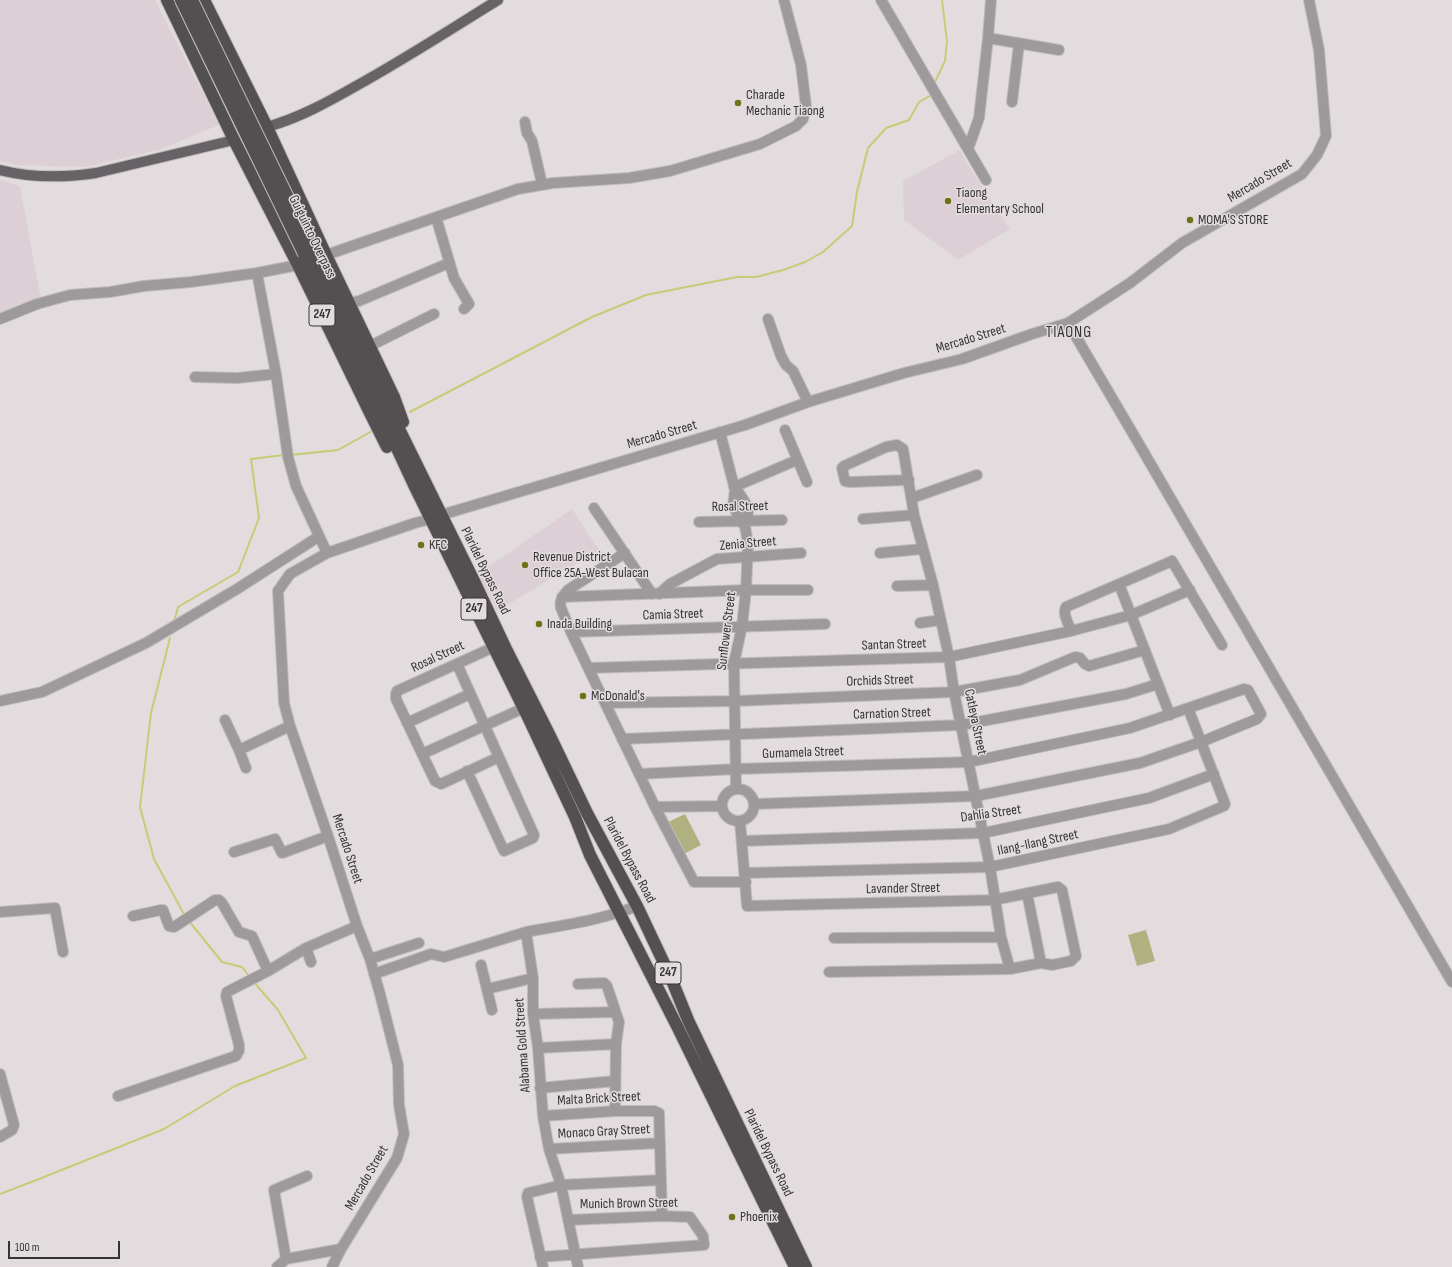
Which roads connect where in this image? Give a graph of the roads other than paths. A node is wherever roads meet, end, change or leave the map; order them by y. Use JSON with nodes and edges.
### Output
{"nodes":[{"id":1,"x":167,"y":0,"type":"edge"},
{"id":2,"x":182,"y":0,"type":"edge"},
{"id":3,"x":192,"y":0,"type":"edge"},
{"id":4,"x":204,"y":0,"type":"edge"},
{"id":5,"x":498,"y":0,"type":"edge"},
{"id":6,"x":784,"y":0,"type":"edge"},
{"id":7,"x":881,"y":0,"type":"edge"},
{"id":8,"x":991,"y":0,"type":"edge"},
{"id":9,"x":1309,"y":0,"type":"edge"},
{"id":10,"x":988,"y":38,"type":"junction"},
{"id":11,"x":1019,"y":44,"type":"junction"},
{"id":12,"x":1059,"y":50,"type":"dead end"},
{"id":13,"x":1012,"y":102,"type":"dead end"},
{"id":14,"x":525,"y":122,"type":"dead end"},
{"id":15,"x":267,"y":127,"type":"junction"},
{"id":16,"x":234,"y":140,"type":"junction"},
{"id":17,"x":968,"y":149,"type":"junction"},
{"id":18,"x":0,"y":170,"type":"edge"},
{"id":19,"x":986,"y":180,"type":"dead end"},
{"id":20,"x":542,"y":184,"type":"junction"},
{"id":21,"x":436,"y":217,"type":"junction"},
{"id":22,"x":308,"y":251,"type":"junction"},
{"id":23,"x":326,"y":255,"type":"junction"},
{"id":24,"x":449,"y":263,"type":"junction"},
{"id":25,"x":298,"y":265,"type":"junction"},
{"id":26,"x":257,"y":273,"type":"junction"},
{"id":27,"x":349,"y":303,"type":"junction"},
{"id":28,"x":464,"y":309,"type":"dead end"},
{"id":29,"x":434,"y":314,"type":"dead end"},
{"id":30,"x":0,"y":319,"type":"edge"},
{"id":31,"x":768,"y":319,"type":"dead end"},
{"id":32,"x":1068,"y":323,"type":"junction"},
{"id":33,"x":370,"y":346,"type":"junction"},
{"id":34,"x":276,"y":374,"type":"junction"},
{"id":35,"x":195,"y":377,"type":"dead end"},
{"id":36,"x":808,"y":402,"type":"junction"},
{"id":37,"x":785,"y":430,"type":"dead end"},
{"id":38,"x":720,"y":432,"type":"junction"},
{"id":39,"x":797,"y":460,"type":"junction"},
{"id":40,"x":419,"y":470,"type":"junction"},
{"id":41,"x":977,"y":475,"type":"dead end"},
{"id":42,"x":909,"y":480,"type":"junction"},
{"id":43,"x":807,"y":482,"type":"dead end"},
{"id":44,"x":415,"y":487,"type":"junction"},
{"id":45,"x":734,"y":488,"type":"junction"},
{"id":46,"x":912,"y":498,"type":"junction"},
{"id":47,"x":594,"y":508,"type":"dead end"},
{"id":48,"x":914,"y":515,"type":"junction"},
{"id":49,"x":436,"y":517,"type":"junction"},
{"id":50,"x":863,"y":519,"type":"dead end"},
{"id":51,"x":782,"y":520,"type":"dead end"},
{"id":52,"x":699,"y":522,"type":"dead end"},
{"id":53,"x":744,"y":522,"type":"junction"},
{"id":54,"x":318,"y":537,"type":"junction"},
{"id":55,"x":922,"y":549,"type":"junction"},
{"id":56,"x":625,"y":553,"type":"junction"},
{"id":57,"x":801,"y":553,"type":"dead end"},
{"id":58,"x":880,"y":553,"type":"dead end"},
{"id":59,"x":327,"y":554,"type":"junction"},
{"id":60,"x":747,"y":557,"type":"junction"},
{"id":61,"x":1119,"y":584,"type":"junction"},
{"id":62,"x":933,"y":585,"type":"junction"},
{"id":63,"x":897,"y":586,"type":"dead end"},
{"id":64,"x":746,"y":590,"type":"junction"},
{"id":65,"x":808,"y":590,"type":"dead end"},
{"id":66,"x":1190,"y":590,"type":"junction"},
{"id":67,"x":656,"y":594,"type":"junction"},
{"id":68,"x":562,"y":597,"type":"junction"},
{"id":69,"x":1131,"y":615,"type":"junction"},
{"id":70,"x":941,"y":620,"type":"junction"},
{"id":71,"x":920,"y":622,"type":"dead end"},
{"id":72,"x":824,"y":624,"type":"dead end"},
{"id":73,"x":742,"y":626,"type":"junction"},
{"id":74,"x":1071,"y":631,"type":"junction"},
{"id":75,"x":571,"y":632,"type":"junction"},
{"id":76,"x":1222,"y":645,"type":"dead end"},
{"id":77,"x":494,"y":647,"type":"junction"},
{"id":78,"x":1145,"y":650,"type":"junction"},
{"id":79,"x":949,"y":657,"type":"junction"},
{"id":80,"x":734,"y":663,"type":"junction"},
{"id":81,"x":457,"y":664,"type":"junction"},
{"id":82,"x":588,"y":668,"type":"junction"},
{"id":83,"x":1158,"y":684,"type":"junction"},
{"id":84,"x":954,"y":692,"type":"junction"},
{"id":85,"x":470,"y":694,"type":"junction"},
{"id":86,"x":0,"y":701,"type":"edge"},
{"id":87,"x":736,"y":701,"type":"junction"},
{"id":88,"x":605,"y":703,"type":"junction"},
{"id":89,"x":1188,"y":708,"type":"junction"},
{"id":90,"x":524,"y":709,"type":"junction"},
{"id":91,"x":1170,"y":715,"type":"junction"},
{"id":92,"x":225,"y":720,"type":"dead end"},
{"id":93,"x":407,"y":723,"type":"junction"},
{"id":94,"x":961,"y":725,"type":"junction"},
{"id":95,"x":290,"y":726,"type":"junction"},
{"id":96,"x":485,"y":726,"type":"junction"},
{"id":97,"x":735,"y":734,"type":"junction"},
{"id":98,"x":622,"y":739,"type":"junction"},
{"id":99,"x":1201,"y":742,"type":"junction"},
{"id":100,"x":239,"y":750,"type":"junction"},
{"id":101,"x":422,"y":754,"type":"junction"},
{"id":102,"x":499,"y":757,"type":"junction"},
{"id":103,"x":969,"y":762,"type":"junction"},
{"id":104,"x":246,"y":768,"type":"dead end"},
{"id":105,"x":736,"y":769,"type":"junction"},
{"id":106,"x":468,"y":771,"type":"junction"},
{"id":107,"x":639,"y":774,"type":"junction"},
{"id":108,"x":1214,"y":774,"type":"junction"},
{"id":109,"x":736,"y":789,"type":"junction"},
{"id":110,"x":976,"y":796,"type":"junction"},
{"id":111,"x":755,"y":804,"type":"junction"},
{"id":112,"x":722,"y":806,"type":"junction"},
{"id":113,"x":655,"y":807,"type":"junction"},
{"id":114,"x":740,"y":821,"type":"junction"},
{"id":115,"x":983,"y":832,"type":"junction"},
{"id":116,"x":328,"y":836,"type":"junction"},
{"id":117,"x":742,"y":841,"type":"junction"},
{"id":118,"x":234,"y":852,"type":"dead end"},
{"id":119,"x":990,"y":868,"type":"junction"},
{"id":120,"x":745,"y":877,"type":"junction"},
{"id":121,"x":1027,"y":893,"type":"junction"},
{"id":122,"x":994,"y":900,"type":"junction"},
{"id":123,"x":637,"y":906,"type":"junction"},
{"id":124,"x":0,"y":912,"type":"edge"},
{"id":125,"x":619,"y":913,"type":"junction"},
{"id":126,"x":133,"y":916,"type":"dead end"},
{"id":127,"x":357,"y":926,"type":"junction"},
{"id":128,"x":526,"y":932,"type":"junction"},
{"id":129,"x":1001,"y":937,"type":"junction"},
{"id":130,"x":834,"y":938,"type":"dead end"},
{"id":131,"x":419,"y":943,"type":"dead end"},
{"id":132,"x":306,"y":948,"type":"junction"},
{"id":133,"x":63,"y":952,"type":"dead end"},
{"id":134,"x":370,"y":959,"type":"junction"},
{"id":135,"x":311,"y":962,"type":"dead end"},
{"id":136,"x":1041,"y":963,"type":"junction"},
{"id":137,"x":481,"y":965,"type":"dead end"},
{"id":138,"x":1010,"y":969,"type":"junction"},
{"id":139,"x":268,"y":971,"type":"junction"},
{"id":140,"x":829,"y":972,"type":"dead end"},
{"id":141,"x":374,"y":974,"type":"junction"},
{"id":142,"x":533,"y":978,"type":"junction"},
{"id":143,"x":1452,"y":982,"type":"edge"},
{"id":144,"x":578,"y":984,"type":"dead end"},
{"id":145,"x":487,"y":990,"type":"junction"},
{"id":146,"x":492,"y":1010,"type":"dead end"},
{"id":147,"x":615,"y":1012,"type":"junction"},
{"id":148,"x":533,"y":1014,"type":"junction"},
{"id":149,"x":616,"y":1044,"type":"junction"},
{"id":150,"x":538,"y":1048,"type":"junction"},
{"id":151,"x":0,"y":1074,"type":"edge"},
{"id":152,"x":615,"y":1081,"type":"junction"},
{"id":153,"x":540,"y":1088,"type":"junction"},
{"id":154,"x":118,"y":1096,"type":"dead end"},
{"id":155,"x":615,"y":1111,"type":"junction"},
{"id":156,"x":543,"y":1116,"type":"junction"},
{"id":157,"x":0,"y":1137,"type":"edge"},
{"id":158,"x":660,"y":1143,"type":"junction"},
{"id":159,"x":549,"y":1149,"type":"junction"},
{"id":160,"x":307,"y":1176,"type":"dead end"},
{"id":161,"x":661,"y":1180,"type":"junction"},
{"id":162,"x":561,"y":1185,"type":"junction"},
{"id":163,"x":662,"y":1216,"type":"junction"},
{"id":164,"x":568,"y":1220,"type":"junction"},
{"id":165,"x":341,"y":1249,"type":"junction"},
{"id":166,"x":575,"y":1254,"type":"junction"},
{"id":167,"x":286,"y":1259,"type":"junction"},
{"id":168,"x":542,"y":1262,"type":"edge"},
{"id":169,"x":277,"y":1267,"type":"edge"},
{"id":170,"x":332,"y":1267,"type":"edge"},
{"id":171,"x":578,"y":1267,"type":"edge"},
{"id":172,"x":795,"y":1267,"type":"edge"},
{"id":173,"x":806,"y":1267,"type":"edge"}],
"edges":[{"from":1,"to":16,"type":"highway"},
{"from":2,"to":22,"type":"highway","name":"Guiguinto Overpass","bridge":true},
{"from":3,"to":22,"type":"highway","name":"Guiguinto Overpass","bridge":true},
{"from":4,"to":15,"type":"highway"},
{"from":5,"to":15,"type":"main road"},
{"from":6,"to":20,"type":"street"},
{"from":7,"to":17,"type":"street"},
{"from":8,"to":10,"type":"street"},
{"from":9,"to":32,"type":"street","name":"Mercado Street"},
{"from":10,"to":11,"type":"street"},
{"from":10,"to":17,"type":"street"},
{"from":11,"to":12,"type":"street"},
{"from":11,"to":13,"type":"street"},
{"from":14,"to":20,"type":"street"},
{"from":15,"to":23,"type":"highway","number":"247"},
{"from":16,"to":18,"type":"main road"},
{"from":16,"to":25,"type":"highway","number":"247"},
{"from":17,"to":19,"type":"street"},
{"from":20,"to":21,"type":"street"},
{"from":21,"to":23,"type":"street"},
{"from":21,"to":24,"type":"street"},
{"from":22,"to":40,"type":"highway","name":"Guiguinto Overpass"},
{"from":22,"to":44,"type":"highway","name":"Guiguinto Overpass"},
{"from":23,"to":27,"type":"highway","number":"247"},
{"from":24,"to":27,"type":"street"},
{"from":24,"to":28,"type":"street"},
{"from":25,"to":26,"type":"street"},
{"from":25,"to":44,"type":"highway","number":"247"},
{"from":26,"to":30,"type":"street"},
{"from":26,"to":34,"type":"street"},
{"from":27,"to":33,"type":"highway","number":"247"},
{"from":29,"to":33,"type":"street"},
{"from":31,"to":36,"type":"street"},
{"from":32,"to":36,"type":"street","name":"Mercado Street"},
{"from":32,"to":143,"type":"street"},
{"from":33,"to":40,"type":"highway","number":"247"},
{"from":34,"to":35,"type":"street"},
{"from":34,"to":54,"type":"street"},
{"from":36,"to":38,"type":"street","name":"Mercado Street"},
{"from":37,"to":39,"type":"street"},
{"from":38,"to":45,"type":"street","name":"Sunflower Street"},
{"from":38,"to":49,"type":"street","name":"Mercado Street"},
{"from":39,"to":43,"type":"street"},
{"from":39,"to":45,"type":"street"},
{"from":40,"to":49,"type":"highway","name":"Plaridel Bypass Road","number":"247"},
{"from":41,"to":46,"type":"street"},
{"from":42,"to":42,"type":"street","name":"Catleya Street"},
{"from":42,"to":46,"type":"street","name":"Catleya Street"},
{"from":44,"to":49,"type":"highway","name":"Plaridel Bypass Road","number":"247"},
{"from":45,"to":53,"type":"street","name":"Sunflower Street"},
{"from":46,"to":48,"type":"street","name":"Catleya Street"},
{"from":47,"to":56,"type":"street"},
{"from":48,"to":50,"type":"street"},
{"from":48,"to":55,"type":"street","name":"Catleya Street"},
{"from":49,"to":59,"type":"street","name":"Mercado Street"},
{"from":49,"to":77,"type":"highway","name":"Plaridel Bypass Road","number":"247"},
{"from":49,"to":123,"type":"highway","name":"Plaridel Bypass Road","number":"247"},
{"from":51,"to":53,"type":"street","name":"Rosal Street"},
{"from":52,"to":53,"type":"street","name":"Rosal Street"},
{"from":53,"to":60,"type":"street","name":"Sunflower Street"},
{"from":54,"to":59,"type":"street"},
{"from":54,"to":86,"type":"street"},
{"from":55,"to":58,"type":"street"},
{"from":55,"to":62,"type":"street","name":"Catleya Street"},
{"from":56,"to":67,"type":"street"},
{"from":56,"to":68,"type":"street"},
{"from":57,"to":60,"type":"street","name":"Zenia Street"},
{"from":59,"to":95,"type":"street","name":"Mercado Street"},
{"from":60,"to":64,"type":"street","name":"Sunflower Street"},
{"from":60,"to":67,"type":"street","name":"Zenia Street"},
{"from":61,"to":66,"type":"street"},
{"from":61,"to":69,"type":"street"},
{"from":61,"to":74,"type":"street"},
{"from":62,"to":63,"type":"street"},
{"from":62,"to":70,"type":"street","name":"Catleya Street"},
{"from":64,"to":65,"type":"street"},
{"from":64,"to":67,"type":"street"},
{"from":64,"to":73,"type":"street","name":"Sunflower Street"},
{"from":66,"to":69,"type":"street","name":"Santan Street"},
{"from":66,"to":76,"type":"street"},
{"from":67,"to":68,"type":"street"},
{"from":68,"to":75,"type":"street"},
{"from":69,"to":74,"type":"street","name":"Santan Street"},
{"from":69,"to":78,"type":"street"},
{"from":70,"to":71,"type":"street"},
{"from":70,"to":79,"type":"street","name":"Catleya Street"},
{"from":72,"to":73,"type":"street","name":"Camia Street"},
{"from":73,"to":75,"type":"street","name":"Camia Street"},
{"from":73,"to":80,"type":"street","name":"Sunflower Street"},
{"from":74,"to":79,"type":"street","name":"Santan Street"},
{"from":75,"to":82,"type":"street"},
{"from":77,"to":81,"type":"street","name":"Rosal Street"},
{"from":77,"to":90,"type":"highway","name":"Plaridel Bypass Road","number":"247"},
{"from":78,"to":83,"type":"street"},
{"from":78,"to":84,"type":"street","name":"Orchids Street"},
{"from":79,"to":80,"type":"street","name":"Santan Street"},
{"from":79,"to":84,"type":"street","name":"Catleya Street"},
{"from":80,"to":82,"type":"street","name":"Santan Street"},
{"from":80,"to":87,"type":"street","name":"Sunflower Street"},
{"from":81,"to":85,"type":"street"},
{"from":81,"to":93,"type":"street","name":"Rosal Street"},
{"from":82,"to":88,"type":"street"},
{"from":83,"to":91,"type":"street"},
{"from":83,"to":94,"type":"street","name":"Carnation Street"},
{"from":84,"to":87,"type":"street","name":"Orchids Street"},
{"from":84,"to":94,"type":"street","name":"Catleya Street"},
{"from":85,"to":93,"type":"street"},
{"from":85,"to":96,"type":"street"},
{"from":87,"to":88,"type":"street","name":"Orchids Street"},
{"from":87,"to":97,"type":"street","name":"Sunflower Street"},
{"from":88,"to":98,"type":"street"},
{"from":89,"to":91,"type":"street","name":"Gumamela Street"},
{"from":89,"to":99,"type":"street","name":"Ilang-Ilang Street"},
{"from":89,"to":99,"type":"street","name":"Gumamela Street"},
{"from":90,"to":96,"type":"street"},
{"from":90,"to":125,"type":"highway","name":"Plaridel Bypass Road","number":"247"},
{"from":91,"to":103,"type":"street","name":"Gumamela Street"},
{"from":92,"to":100,"type":"street"},
{"from":93,"to":101,"type":"street"},
{"from":94,"to":97,"type":"street","name":"Carnation Street"},
{"from":94,"to":103,"type":"street","name":"Catleya Street"},
{"from":95,"to":100,"type":"street"},
{"from":95,"to":116,"type":"street","name":"Mercado Street"},
{"from":96,"to":101,"type":"street"},
{"from":96,"to":102,"type":"street"},
{"from":97,"to":98,"type":"street","name":"Carnation Street"},
{"from":97,"to":105,"type":"street","name":"Sunflower Street"},
{"from":98,"to":107,"type":"street"},
{"from":99,"to":108,"type":"street","name":"Ilang-Ilang Street"},
{"from":99,"to":110,"type":"street"},
{"from":100,"to":104,"type":"street"},
{"from":101,"to":106,"type":"street"},
{"from":102,"to":106,"type":"street"},
{"from":102,"to":106,"type":"street"},
{"from":103,"to":105,"type":"street","name":"Gumamela Street"},
{"from":103,"to":110,"type":"street","name":"Catleya Street"},
{"from":105,"to":107,"type":"street","name":"Gumamela Street"},
{"from":105,"to":109,"type":"street","name":"Sunflower Street"},
{"from":107,"to":113,"type":"street"},
{"from":108,"to":115,"type":"street","name":"Dahlia Street"},
{"from":108,"to":119,"type":"street","name":"Ilang-Ilang Street"},
{"from":109,"to":111,"type":"street"},
{"from":109,"to":112,"type":"street"},
{"from":110,"to":111,"type":"street"},
{"from":110,"to":115,"type":"street","name":"Catleya Street"},
{"from":111,"to":114,"type":"street"},
{"from":112,"to":113,"type":"street"},
{"from":112,"to":114,"type":"street"},
{"from":113,"to":120,"type":"street","name":"Ilang-Ilang Street"},
{"from":114,"to":117,"type":"street"},
{"from":115,"to":117,"type":"street","name":"Dahlia Street"},
{"from":115,"to":119,"type":"street","name":"Catleya Street"},
{"from":116,"to":118,"type":"street"},
{"from":116,"to":127,"type":"street","name":"Mercado Street"},
{"from":117,"to":120,"type":"street"},
{"from":119,"to":120,"type":"street","name":"Ilang-Ilang Street"},
{"from":119,"to":122,"type":"street","name":"Catleya Street"},
{"from":120,"to":122,"type":"street","name":"Lavander Street"},
{"from":121,"to":122,"type":"street","name":"Lavander Street"},
{"from":121,"to":136,"type":"street"},
{"from":121,"to":136,"type":"street","name":"Lavander Street"},
{"from":122,"to":129,"type":"street","name":"Catleya Street"},
{"from":123,"to":125,"type":"street"},
{"from":123,"to":173,"type":"highway","name":"Plaridel Bypass Road","number":"247"},
{"from":124,"to":133,"type":"street"},
{"from":125,"to":128,"type":"street"},
{"from":125,"to":172,"type":"highway","name":"Plaridel Bypass Road","number":"247"},
{"from":126,"to":139,"type":"street"},
{"from":127,"to":132,"type":"street"},
{"from":127,"to":134,"type":"street","name":"Mercado Street"},
{"from":128,"to":141,"type":"street"},
{"from":128,"to":142,"type":"street","name":"Alabama Gold Street"},
{"from":129,"to":130,"type":"street"},
{"from":129,"to":138,"type":"street","name":"Catleya Street"},
{"from":131,"to":134,"type":"street"},
{"from":132,"to":135,"type":"street"},
{"from":132,"to":139,"type":"street"},
{"from":134,"to":141,"type":"street","name":"Mercado Street"},
{"from":136,"to":138,"type":"street"},
{"from":137,"to":145,"type":"street"},
{"from":138,"to":140,"type":"street"},
{"from":139,"to":154,"type":"street"},
{"from":141,"to":165,"type":"street","name":"Mercado Street"},
{"from":142,"to":145,"type":"street"},
{"from":142,"to":148,"type":"street","name":"Alabama Gold Street"},
{"from":144,"to":147,"type":"street"},
{"from":145,"to":146,"type":"street"},
{"from":147,"to":148,"type":"street"},
{"from":147,"to":149,"type":"street"},
{"from":148,"to":150,"type":"street","name":"Alabama Gold Street"},
{"from":149,"to":150,"type":"street"},
{"from":149,"to":152,"type":"street"},
{"from":150,"to":153,"type":"street","name":"Alabama Gold Street"},
{"from":151,"to":157,"type":"street"},
{"from":152,"to":153,"type":"street"},
{"from":152,"to":155,"type":"street"},
{"from":153,"to":156,"type":"street","name":"Alabama Gold Street"},
{"from":155,"to":156,"type":"street","name":"Malta Brick Street"},
{"from":155,"to":158,"type":"street","name":"Malta Brick Street"},
{"from":156,"to":159,"type":"street","name":"Alabama Gold Street"},
{"from":158,"to":159,"type":"street","name":"Monaco Gray Street"},
{"from":158,"to":161,"type":"street"},
{"from":159,"to":162,"type":"street","name":"Alabama Gold Street"},
{"from":160,"to":167,"type":"street"},
{"from":161,"to":162,"type":"street"},
{"from":161,"to":163,"type":"street"},
{"from":162,"to":164,"type":"street","name":"Alabama Gold Street"},
{"from":162,"to":168,"type":"street"},
{"from":163,"to":164,"type":"street","name":"Munich Brown Street"},
{"from":163,"to":166,"type":"street","name":"Munich Brown Street"},
{"from":164,"to":166,"type":"street","name":"Alabama Gold Street"},
{"from":165,"to":167,"type":"street"},
{"from":165,"to":170,"type":"street","name":"Mercado Street"},
{"from":166,"to":168,"type":"street"},
{"from":166,"to":171,"type":"street","name":"Alabama Gold Street"},
{"from":167,"to":169,"type":"street"}]}
